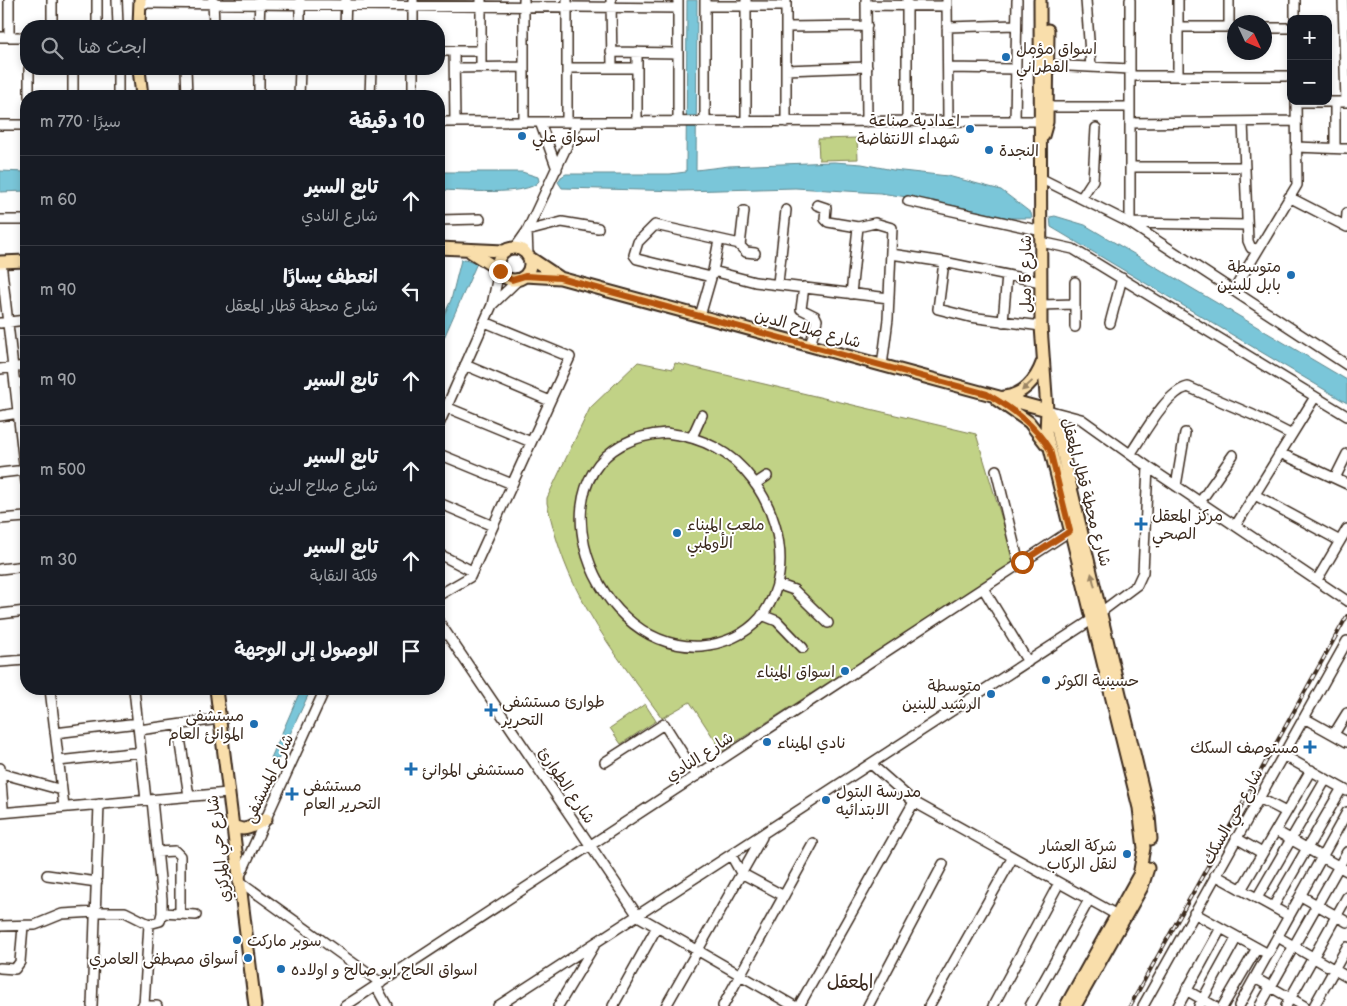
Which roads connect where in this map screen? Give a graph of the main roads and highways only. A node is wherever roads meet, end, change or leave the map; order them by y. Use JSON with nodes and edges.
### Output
{"nodes":[{"id":1,"x":1040,"y":0,"type":"edge"},
{"id":2,"x":1047,"y":0,"type":"edge"},
{"id":3,"x":140,"y":1,"type":"edge"},
{"id":4,"x":139,"y":20,"type":"edge"},
{"id":5,"x":139,"y":75,"type":"edge"},
{"id":6,"x":139,"y":83,"type":"junction"},
{"id":7,"x":137,"y":90,"type":"edge"},
{"id":8,"x":141,"y":90,"type":"edge"},
{"id":9,"x":1043,"y":121,"type":"junction"},
{"id":10,"x":445,"y":248,"type":"edge"},
{"id":11,"x":462,"y":249,"type":"junction"},
{"id":12,"x":509,"y":250,"type":"junction"},
{"id":13,"x":528,"y":256,"type":"junction"},
{"id":14,"x":20,"y":261,"type":"edge"},
{"id":15,"x":0,"y":262,"type":"edge"},
{"id":16,"x":499,"y":270,"type":"junction"},
{"id":17,"x":522,"y":278,"type":"junction"},
{"id":18,"x":560,"y":278,"type":"junction"},
{"id":19,"x":1043,"y":362,"type":"junction"},
{"id":20,"x":987,"y":394,"type":"junction"},
{"id":21,"x":1001,"y":398,"type":"junction"},
{"id":22,"x":1047,"y":410,"type":"junction"},
{"id":23,"x":1050,"y":450,"type":"junction"},
{"id":24,"x":1097,"y":616,"type":"junction"},
{"id":25,"x":217,"y":695,"type":"edge"},
{"id":26,"x":266,"y":819,"type":"road end"},
{"id":27,"x":231,"y":824,"type":"junction"},
{"id":28,"x":255,"y":1006,"type":"edge"},
{"id":29,"x":1066,"y":1006,"type":"edge"},
{"id":30,"x":1075,"y":1006,"type":"edge"}],
"edges":[{"from":1,"to":9,"type":"main road","name":"شارع 5 ميل"},
{"from":2,"to":9,"type":"main road","name":"شارع 5 ميل"},
{"from":3,"to":4,"type":"main road"},
{"from":5,"to":6,"type":"main road"},
{"from":6,"to":7,"type":"main road"},
{"from":6,"to":8,"type":"main road"},
{"from":9,"to":19,"type":"main road","name":"شارع 5 ميل"},
{"from":10,"to":11,"type":"main road"},
{"from":11,"to":12,"type":"main road"},
{"from":11,"to":16,"type":"main road"},
{"from":12,"to":13,"type":"main road"},
{"from":12,"to":16,"type":"main road"},
{"from":13,"to":17,"type":"main road"},
{"from":13,"to":18,"type":"main road","name":"شارع صلاح الدين"},
{"from":14,"to":15,"type":"main road"},
{"from":16,"to":17,"type":"main road"},
{"from":17,"to":18,"type":"main road","name":"شارع صلاح الدين"},
{"from":18,"to":20,"type":"main road","name":"شارع صلاح الدين"},
{"from":19,"to":21,"type":"main road","one_way":true},
{"from":19,"to":22,"type":"main road","name":"شارع 5 ميل"},
{"from":20,"to":21,"type":"main road","name":"شارع صلاح الدين"},
{"from":20,"to":23,"type":"main road"},
{"from":21,"to":22,"type":"main road","name":"شارع صلاح الدين"},
{"from":22,"to":23,"type":"main road","name":"شارع محطة قطار المعقل"},
{"from":24,"to":22,"type":"main road","name":"شارع محطة قطار المعقل","one_way":true},
{"from":23,"to":24,"type":"main road","name":"شارع محطة قطار المعقل"},
{"from":24,"to":29,"type":"main road","name":"شارع محطة قطار المعقل"},
{"from":24,"to":30,"type":"main road","name":"شارع محطة قطار المعقل"},
{"from":25,"to":27,"type":"main road","name":"شارع حي المركزي"},
{"from":26,"to":27,"type":"main road"},
{"from":27,"to":28,"type":"main road","name":"شارع حي المركزي"}]}
